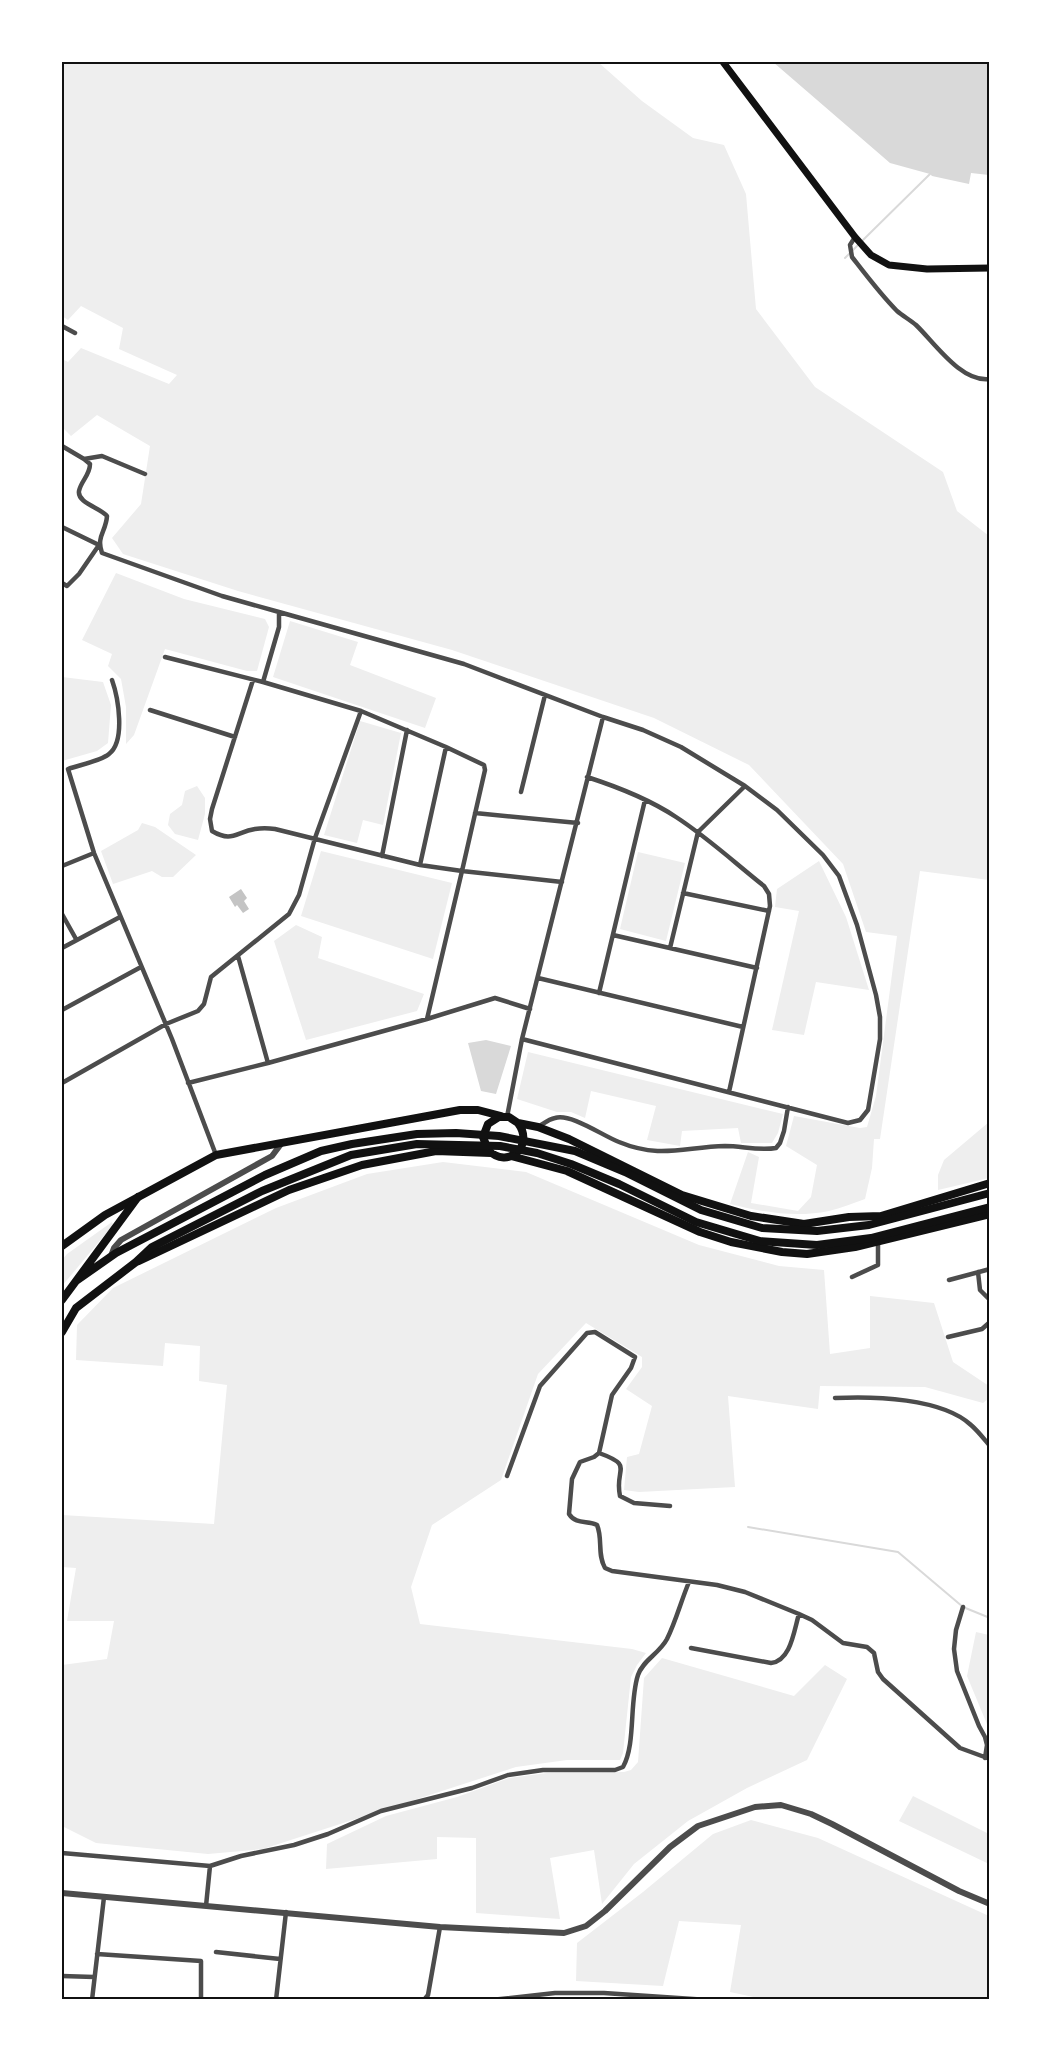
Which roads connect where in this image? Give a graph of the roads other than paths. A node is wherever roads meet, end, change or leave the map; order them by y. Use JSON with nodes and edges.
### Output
{"nodes":[{"id":1,"x":723,"y":62,"type":"edge"},
{"id":2,"x":855,"y":237,"type":"junction"},
{"id":3,"x":990,"y":268,"type":"edge"},
{"id":4,"x":62,"y":326,"type":"edge"},
{"id":5,"x":75,"y":333,"type":"dead end"},
{"id":6,"x":990,"y":379,"type":"edge"},
{"id":7,"x":62,"y":446,"type":"edge"},
{"id":8,"x":84,"y":459,"type":"junction"},
{"id":9,"x":145,"y":474,"type":"dead end"},
{"id":10,"x":62,"y":527,"type":"edge"},
{"id":11,"x":99,"y":545,"type":"junction"},
{"id":12,"x":62,"y":583,"type":"edge"},
{"id":13,"x":279,"y":612,"type":"junction"},
{"id":14,"x":165,"y":657,"type":"dead end"},
{"id":15,"x":112,"y":680,"type":"dead end"},
{"id":16,"x":253,"y":680,"type":"junction"},
{"id":17,"x":263,"y":682,"type":"junction"},
{"id":18,"x":545,"y":695,"type":"junction"},
{"id":19,"x":150,"y":710,"type":"dead end"},
{"id":20,"x":361,"y":711,"type":"junction"},
{"id":21,"x":603,"y":717,"type":"junction"},
{"id":22,"x":407,"y":730,"type":"junction"},
{"id":23,"x":235,"y":737,"type":"junction"},
{"id":24,"x":446,"y":747,"type":"junction"},
{"id":25,"x":69,"y":769,"type":"junction"},
{"id":26,"x":62,"y":770,"type":"edge"},
{"id":27,"x":587,"y":777,"type":"junction"},
{"id":28,"x":745,"y":786,"type":"junction"},
{"id":29,"x":521,"y":792,"type":"dead end"},
{"id":30,"x":645,"y":800,"type":"junction"},
{"id":31,"x":475,"y":813,"type":"junction"},
{"id":32,"x":578,"y":823,"type":"junction"},
{"id":33,"x":698,"y":832,"type":"junction"},
{"id":34,"x":315,"y":838,"type":"junction"},
{"id":35,"x":94,"y":854,"type":"junction"},
{"id":36,"x":382,"y":856,"type":"junction"},
{"id":37,"x":420,"y":865,"type":"junction"},
{"id":38,"x":62,"y":866,"type":"edge"},
{"id":39,"x":462,"y":871,"type":"junction"},
{"id":40,"x":562,"y":882,"type":"junction"},
{"id":41,"x":683,"y":893,"type":"junction"},
{"id":42,"x":769,"y":911,"type":"junction"},
{"id":43,"x":62,"y":914,"type":"edge"},
{"id":44,"x":120,"y":917,"type":"junction"},
{"id":45,"x":613,"y":935,"type":"junction"},
{"id":46,"x":76,"y":939,"type":"junction"},
{"id":47,"x":62,"y":948,"type":"edge"},
{"id":48,"x":670,"y":948,"type":"junction"},
{"id":49,"x":238,"y":956,"type":"junction"},
{"id":50,"x":141,"y":967,"type":"junction"},
{"id":51,"x":757,"y":968,"type":"junction"},
{"id":52,"x":538,"y":978,"type":"junction"},
{"id":53,"x":599,"y":993,"type":"junction"},
{"id":54,"x":530,"y":1009,"type":"junction"},
{"id":55,"x":62,"y":1010,"type":"edge"},
{"id":56,"x":427,"y":1019,"type":"junction"},
{"id":57,"x":166,"y":1024,"type":"junction"},
{"id":58,"x":743,"y":1027,"type":"junction"},
{"id":59,"x":522,"y":1039,"type":"junction"},
{"id":60,"x":268,"y":1063,"type":"junction"},
{"id":61,"x":62,"y":1083,"type":"edge"},
{"id":62,"x":188,"y":1083,"type":"junction"},
{"id":63,"x":729,"y":1092,"type":"junction"},
{"id":64,"x":788,"y":1107,"type":"junction"},
{"id":65,"x":505,"y":1117,"type":"junction"},
{"id":66,"x":518,"y":1123,"type":"junction"},
{"id":67,"x":538,"y":1127,"type":"junction"},
{"id":68,"x":281,"y":1144,"type":"junction"},
{"id":69,"x":491,"y":1153,"type":"junction"},
{"id":70,"x":216,"y":1155,"type":"junction"},
{"id":71,"x":511,"y":1156,"type":"junction"},
{"id":72,"x":990,"y":1184,"type":"edge"},
{"id":73,"x":990,"y":1193,"type":"edge"},
{"id":74,"x":138,"y":1197,"type":"junction"},
{"id":75,"x":990,"y":1207,"type":"edge"},
{"id":76,"x":990,"y":1214,"type":"edge"},
{"id":77,"x":878,"y":1242,"type":"junction"},
{"id":78,"x":62,"y":1246,"type":"edge"},
{"id":79,"x":111,"y":1257,"type":"junction"},
{"id":80,"x":136,"y":1262,"type":"junction"},
{"id":81,"x":990,"y":1269,"type":"edge"},
{"id":82,"x":978,"y":1272,"type":"junction"},
{"id":83,"x":852,"y":1277,"type":"dead end"},
{"id":84,"x":948,"y":1280,"type":"dead end"},
{"id":85,"x":76,"y":1281,"type":"junction"},
{"id":86,"x":62,"y":1300,"type":"edge"},
{"id":87,"x":990,"y":1300,"type":"edge"},
{"id":88,"x":990,"y":1322,"type":"edge"},
{"id":89,"x":62,"y":1332,"type":"edge"},
{"id":90,"x":948,"y":1337,"type":"dead end"},
{"id":91,"x":835,"y":1398,"type":"dead end"},
{"id":92,"x":990,"y":1446,"type":"edge"},
{"id":93,"x":599,"y":1453,"type":"junction"},
{"id":94,"x":507,"y":1476,"type":"dead end"},
{"id":95,"x":670,"y":1506,"type":"dead end"},
{"id":96,"x":689,"y":1582,"type":"junction"},
{"id":97,"x":963,"y":1607,"type":"dead end"},
{"id":98,"x":799,"y":1614,"type":"junction"},
{"id":99,"x":691,"y":1648,"type":"dead end"},
{"id":100,"x":987,"y":1759,"type":"edge"},
{"id":101,"x":62,"y":1853,"type":"edge"},
{"id":102,"x":210,"y":1866,"type":"junction"},
{"id":103,"x":62,"y":1893,"type":"edge"},
{"id":104,"x":104,"y":1897,"type":"junction"},
{"id":105,"x":206,"y":1905,"type":"junction"},
{"id":106,"x":990,"y":1905,"type":"edge"},
{"id":107,"x":286,"y":1912,"type":"junction"},
{"id":108,"x":440,"y":1927,"type":"junction"},
{"id":109,"x":216,"y":1952,"type":"dead end"},
{"id":110,"x":97,"y":1954,"type":"junction"},
{"id":111,"x":280,"y":1959,"type":"junction"},
{"id":112,"x":62,"y":1976,"type":"edge"},
{"id":113,"x":94,"y":1977,"type":"junction"},
{"id":114,"x":604,"y":1993,"type":"junction"},
{"id":115,"x":92,"y":2000,"type":"edge"},
{"id":116,"x":201,"y":2000,"type":"edge"},
{"id":117,"x":276,"y":2000,"type":"edge"},
{"id":118,"x":424,"y":2000,"type":"edge"},
{"id":119,"x":491,"y":2000,"type":"edge"},
{"id":120,"x":603,"y":2000,"type":"edge"},
{"id":121,"x":708,"y":2000,"type":"edge"}],
"edges":[{"from":1,"to":2,"type":"main road"},
{"from":2,"to":3,"type":"main road"},
{"from":2,"to":6,"type":"street"},
{"from":4,"to":5,"type":"street"},
{"from":7,"to":8,"type":"street"},
{"from":8,"to":9,"type":"street"},
{"from":8,"to":11,"type":"street"},
{"from":10,"to":11,"type":"street"},
{"from":11,"to":12,"type":"street"},
{"from":11,"to":13,"type":"street"},
{"from":13,"to":17,"type":"street"},
{"from":13,"to":18,"type":"street"},
{"from":14,"to":16,"type":"street"},
{"from":15,"to":25,"type":"street"},
{"from":16,"to":17,"type":"street"},
{"from":16,"to":23,"type":"street"},
{"from":17,"to":20,"type":"street"},
{"from":18,"to":21,"type":"street"},
{"from":18,"to":29,"type":"street"},
{"from":19,"to":23,"type":"street"},
{"from":20,"to":22,"type":"street"},
{"from":20,"to":34,"type":"street"},
{"from":21,"to":27,"type":"street"},
{"from":21,"to":28,"type":"street"},
{"from":22,"to":24,"type":"street"},
{"from":22,"to":36,"type":"street"},
{"from":23,"to":34,"type":"street"},
{"from":24,"to":31,"type":"street"},
{"from":24,"to":37,"type":"street"},
{"from":25,"to":26,"type":"street"},
{"from":25,"to":35,"type":"street"},
{"from":27,"to":30,"type":"street"},
{"from":27,"to":32,"type":"street"},
{"from":28,"to":33,"type":"street"},
{"from":28,"to":64,"type":"street"},
{"from":30,"to":33,"type":"street"},
{"from":30,"to":45,"type":"street"},
{"from":31,"to":32,"type":"street"},
{"from":31,"to":39,"type":"street"},
{"from":32,"to":40,"type":"street"},
{"from":33,"to":41,"type":"street"},
{"from":33,"to":42,"type":"street"},
{"from":34,"to":36,"type":"street"},
{"from":34,"to":49,"type":"street"},
{"from":35,"to":38,"type":"street"},
{"from":35,"to":44,"type":"street"},
{"from":36,"to":37,"type":"street"},
{"from":37,"to":39,"type":"street"},
{"from":39,"to":40,"type":"street"},
{"from":39,"to":56,"type":"street"},
{"from":40,"to":52,"type":"street"},
{"from":41,"to":42,"type":"street"},
{"from":41,"to":48,"type":"street"},
{"from":42,"to":51,"type":"street"},
{"from":43,"to":46,"type":"street"},
{"from":44,"to":46,"type":"street"},
{"from":44,"to":50,"type":"street"},
{"from":45,"to":48,"type":"street"},
{"from":45,"to":53,"type":"street"},
{"from":46,"to":47,"type":"street"},
{"from":48,"to":51,"type":"street"},
{"from":49,"to":57,"type":"street"},
{"from":49,"to":60,"type":"street"},
{"from":50,"to":55,"type":"street"},
{"from":50,"to":57,"type":"street"},
{"from":51,"to":58,"type":"street"},
{"from":52,"to":53,"type":"street"},
{"from":52,"to":54,"type":"street"},
{"from":53,"to":58,"type":"street"},
{"from":54,"to":56,"type":"street"},
{"from":54,"to":59,"type":"street"},
{"from":56,"to":60,"type":"street"},
{"from":57,"to":61,"type":"street"},
{"from":57,"to":62,"type":"street"},
{"from":58,"to":63,"type":"street"},
{"from":59,"to":63,"type":"street"},
{"from":59,"to":65,"type":"street"},
{"from":60,"to":62,"type":"street"},
{"from":62,"to":70,"type":"street"},
{"from":63,"to":64,"type":"street"},
{"from":64,"to":67,"type":"street"},
{"from":65,"to":66,"type":"main road"},
{"from":65,"to":68,"type":"main road"},
{"from":65,"to":69,"type":"main road"},
{"from":66,"to":67,"type":"main road"},
{"from":66,"to":71,"type":"main road"},
{"from":67,"to":72,"type":"main road"},
{"from":68,"to":70,"type":"main road"},
{"from":68,"to":79,"type":"street"},
{"from":69,"to":71,"type":"main road"},
{"from":69,"to":80,"type":"main road"},
{"from":70,"to":74,"type":"main road"},
{"from":71,"to":77,"type":"main road"},
{"from":73,"to":79,"type":"main road"},
{"from":74,"to":78,"type":"main road"},
{"from":74,"to":85,"type":"main road"},
{"from":75,"to":80,"type":"main road"},
{"from":76,"to":77,"type":"main road"},
{"from":77,"to":83,"type":"street"},
{"from":79,"to":85,"type":"main road"},
{"from":80,"to":89,"type":"main road"},
{"from":81,"to":82,"type":"street"},
{"from":82,"to":84,"type":"street"},
{"from":82,"to":87,"type":"street"},
{"from":85,"to":86,"type":"main road"},
{"from":88,"to":90,"type":"street"},
{"from":91,"to":92,"type":"street"},
{"from":93,"to":94,"type":"street"},
{"from":93,"to":95,"type":"street"},
{"from":93,"to":96,"type":"street"},
{"from":96,"to":98,"type":"street"},
{"from":96,"to":102,"type":"street"},
{"from":97,"to":100,"type":"street"},
{"from":98,"to":99,"type":"street"},
{"from":98,"to":100,"type":"street"},
{"from":101,"to":102,"type":"street"},
{"from":102,"to":105,"type":"street"},
{"from":103,"to":104,"type":"street"},
{"from":104,"to":105,"type":"street"},
{"from":104,"to":110,"type":"street"},
{"from":105,"to":107,"type":"street"},
{"from":106,"to":108,"type":"street"},
{"from":107,"to":108,"type":"street"},
{"from":107,"to":111,"type":"street"},
{"from":108,"to":118,"type":"street"},
{"from":109,"to":111,"type":"street"},
{"from":110,"to":113,"type":"street"},
{"from":110,"to":116,"type":"street"},
{"from":111,"to":117,"type":"street"},
{"from":112,"to":113,"type":"street"},
{"from":113,"to":115,"type":"street"},
{"from":114,"to":119,"type":"street"},
{"from":114,"to":120,"type":"street"},
{"from":114,"to":121,"type":"street"}]}
